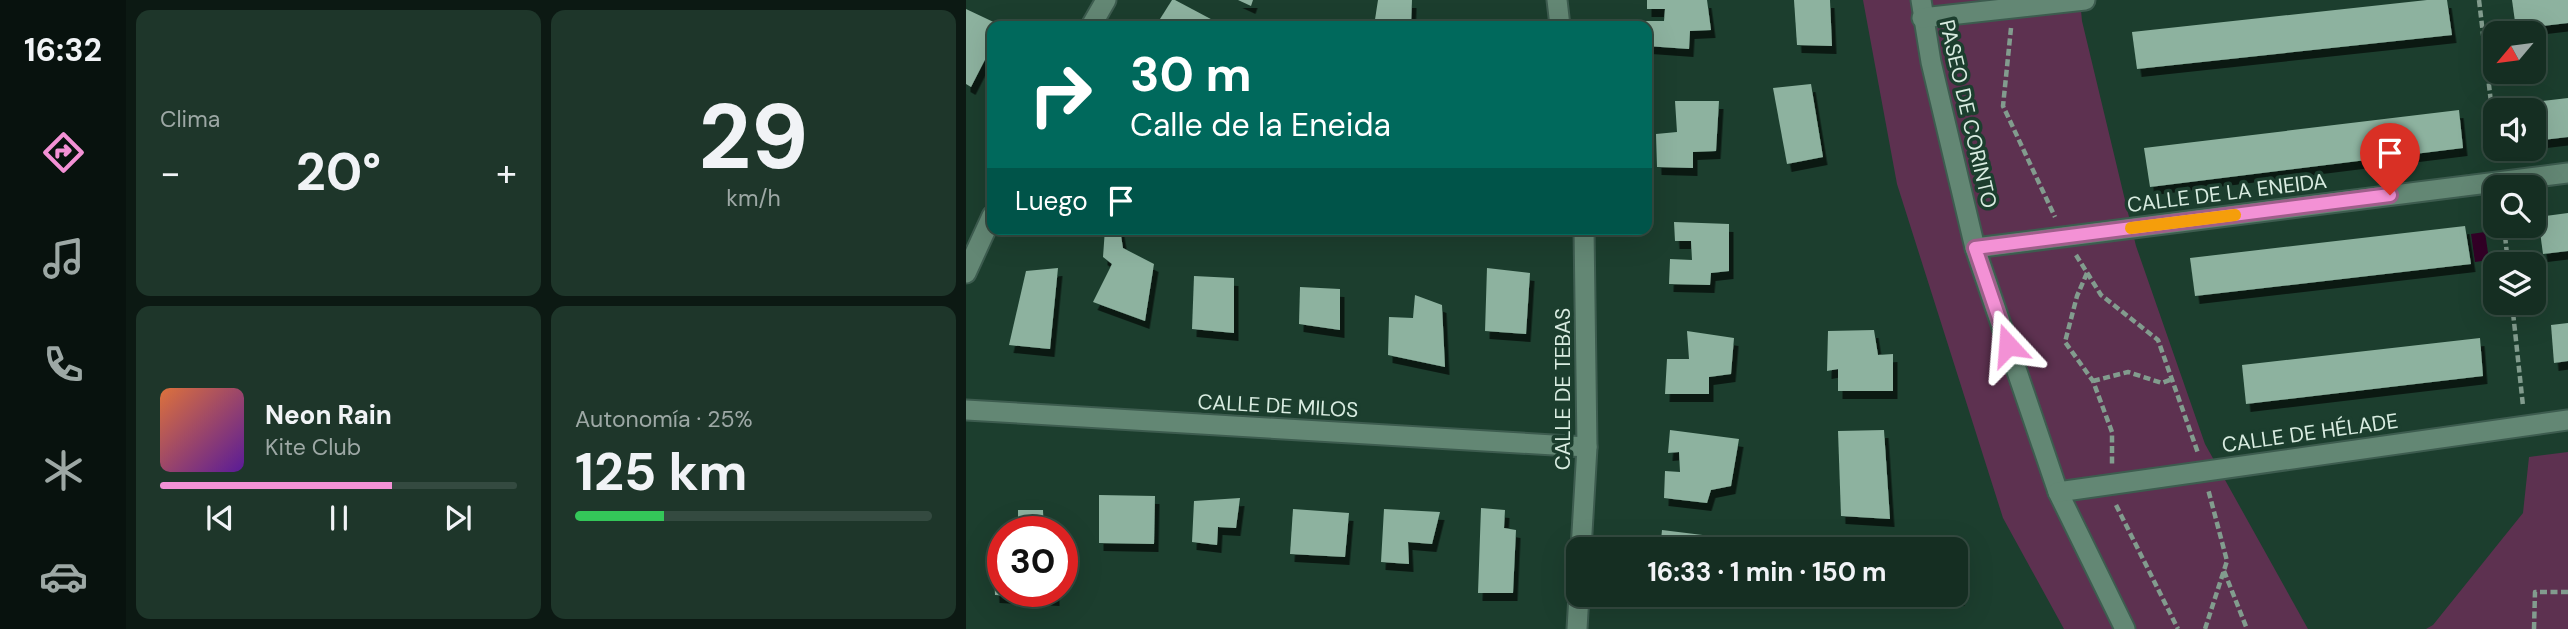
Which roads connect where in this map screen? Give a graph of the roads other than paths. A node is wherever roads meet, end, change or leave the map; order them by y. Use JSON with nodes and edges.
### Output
{"nodes":[{"id":1,"x":1106,"y":0,"type":"edge"},
{"id":2,"x":1557,"y":0,"type":"edge"},
{"id":3,"x":2085,"y":0,"type":"edge"},
{"id":4,"x":1922,"y":9,"type":"edge"},
{"id":5,"x":1094,"y":21,"type":"edge"},
{"id":6,"x":1559,"y":21,"type":"edge"},
{"id":7,"x":2568,"y":173,"type":"edge"},
{"id":8,"x":987,"y":227,"type":"edge"},
{"id":9,"x":1584,"y":235,"type":"edge"},
{"id":10,"x":1975,"y":248,"type":"junction"},
{"id":11,"x":966,"y":273,"type":"edge"},
{"id":12,"x":966,"y":410,"type":"edge"},
{"id":13,"x":2568,"y":420,"type":"edge"},
{"id":14,"x":1587,"y":447,"type":"junction"},
{"id":15,"x":2058,"y":492,"type":"junction"},
{"id":16,"x":1582,"y":537,"type":"edge"},
{"id":17,"x":1578,"y":607,"type":"edge"},
{"id":18,"x":1577,"y":629,"type":"edge"},
{"id":19,"x":2125,"y":629,"type":"edge"}],
"edges":[{"from":1,"to":5,"type":"street"},
{"from":2,"to":6,"type":"street"},
{"from":3,"to":4,"type":"street"},
{"from":4,"to":10,"type":"street","name":"PASEO DE CORINTO"},
{"from":7,"to":10,"type":"street","name":"CALLE DE LA ENEIDA"},
{"from":8,"to":11,"type":"street"},
{"from":9,"to":14,"type":"street","name":"CALLE DE TEBAS"},
{"from":10,"to":15,"type":"street","name":"PASEO DE CORINTO"},
{"from":12,"to":14,"type":"street","name":"CALLE DE MILOS"},
{"from":13,"to":15,"type":"street","name":"CALLE DE HÉLADE"},
{"from":14,"to":16,"type":"street","name":"CALLE DE TEBAS"},
{"from":15,"to":19,"type":"street","name":"PASEO DE CORINTO"},
{"from":17,"to":18,"type":"street"}]}
